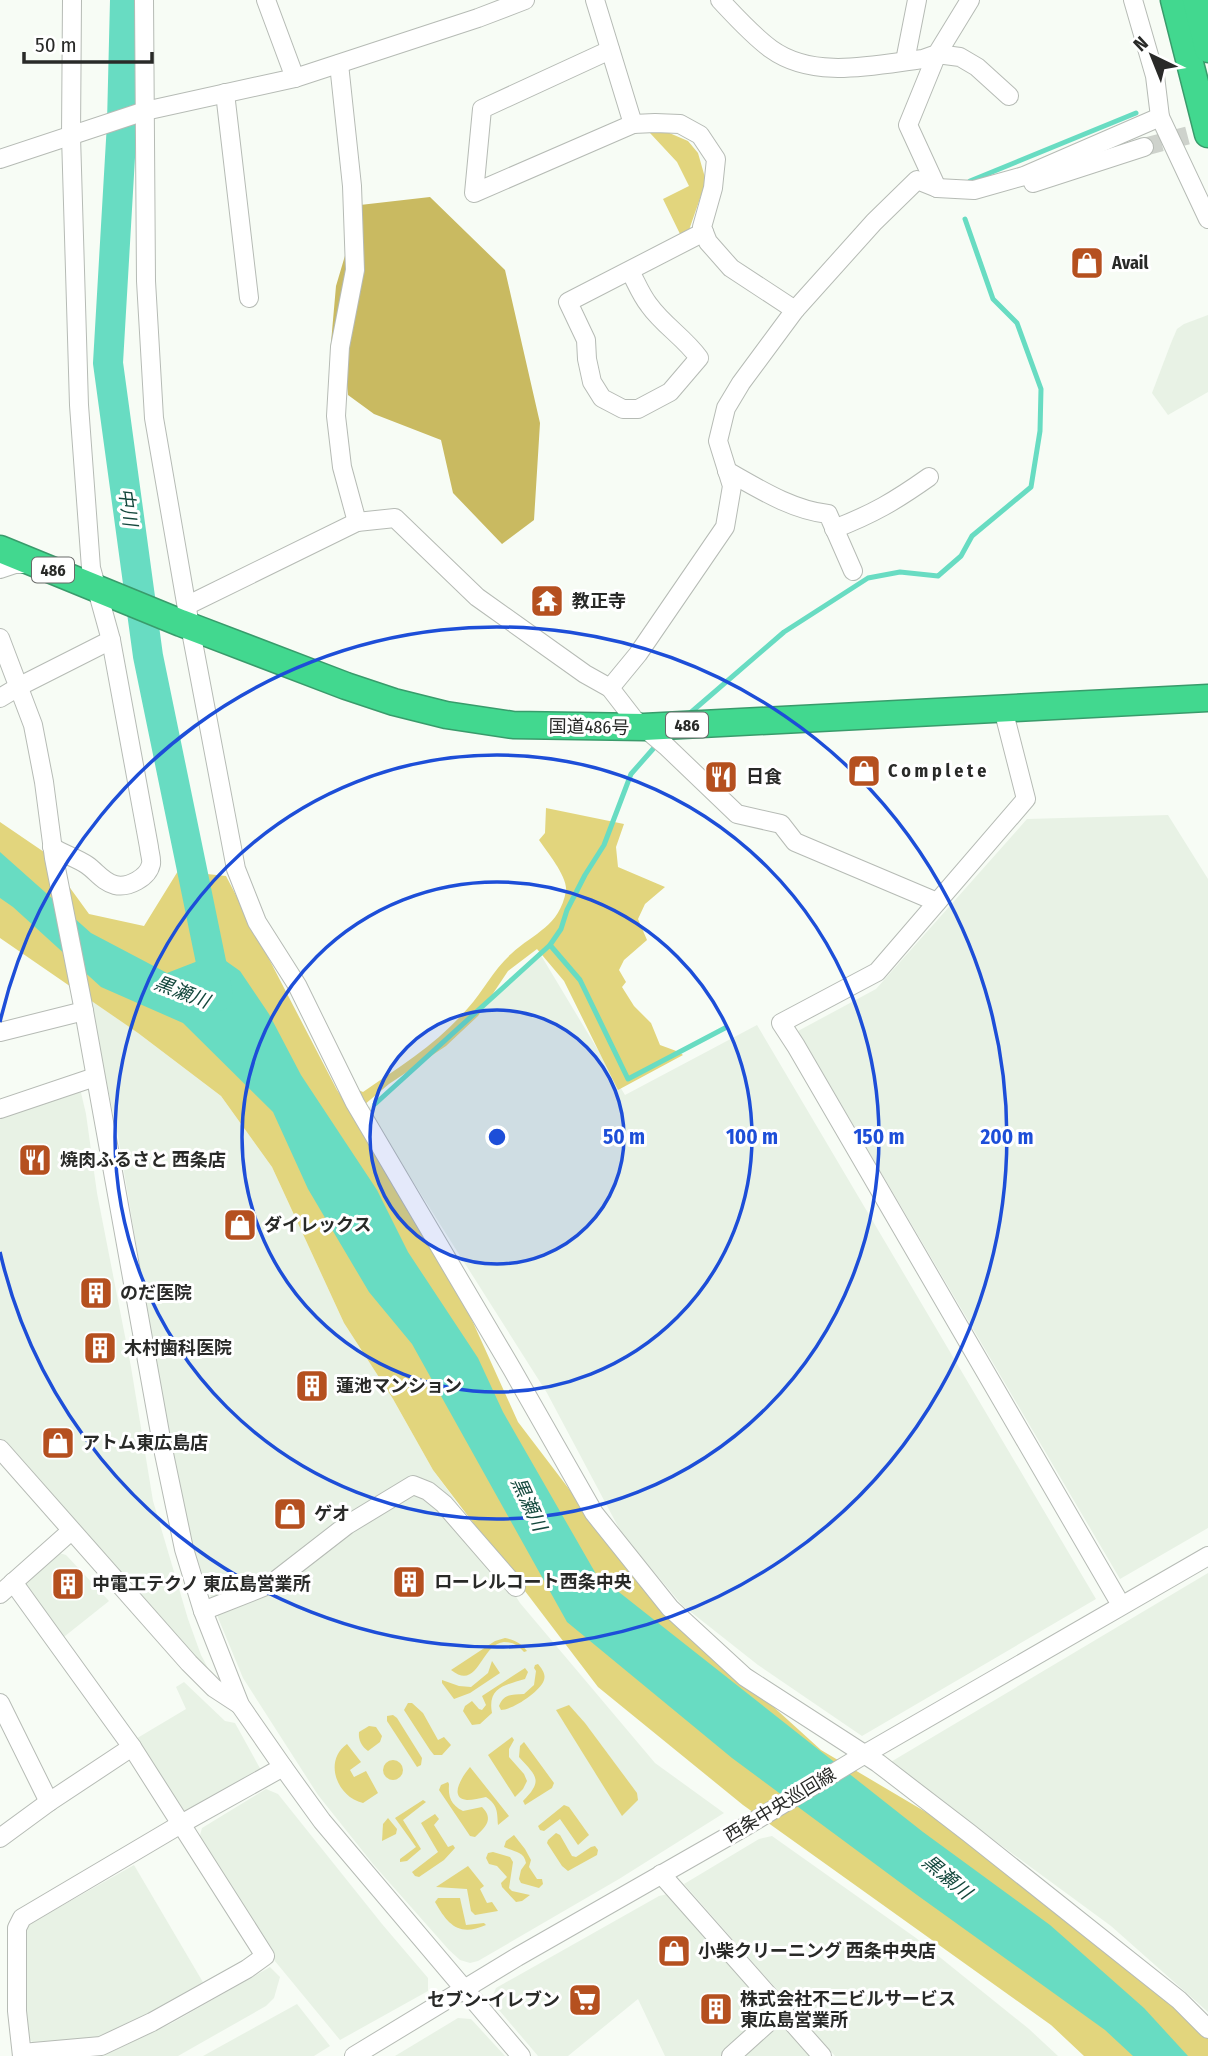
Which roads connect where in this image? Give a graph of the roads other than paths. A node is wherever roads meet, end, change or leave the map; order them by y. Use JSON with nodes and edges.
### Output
{"nodes":[{"id":1,"x":72,"y":0,"type":"edge"},
{"id":2,"x":144,"y":0,"type":"edge"},
{"id":3,"x":266,"y":0,"type":"edge"},
{"id":4,"x":525,"y":0,"type":"edge"},
{"id":5,"x":595,"y":0,"type":"edge"},
{"id":6,"x":720,"y":0,"type":"edge"},
{"id":7,"x":917,"y":0,"type":"edge"},
{"id":8,"x":970,"y":0,"type":"edge"},
{"id":9,"x":1133,"y":0,"type":"edge"},
{"id":10,"x":1174,"y":0,"type":"edge"},
{"id":11,"x":1196,"y":0,"type":"edge"},
{"id":12,"x":1208,"y":49,"type":"edge"},
{"id":13,"x":610,"y":50,"type":"junction"},
{"id":14,"x":937,"y":54,"type":"junction"},
{"id":15,"x":905,"y":61,"type":"junction"},
{"id":16,"x":339,"y":64,"type":"junction"},
{"id":17,"x":295,"y":78,"type":"junction"},
{"id":18,"x":225,"y":93,"type":"junction"},
{"id":19,"x":1009,"y":96,"type":"dead end"},
{"id":20,"x":145,"y":111,"type":"junction"},
{"id":21,"x":1160,"y":117,"type":"junction"},
{"id":22,"x":633,"y":124,"type":"junction"},
{"id":23,"x":1208,"y":134,"type":"edge"},
{"id":24,"x":71,"y":136,"type":"junction"},
{"id":25,"x":1144,"y":147,"type":"tunnel mouth"},
{"id":26,"x":0,"y":159,"type":"edge"},
{"id":27,"x":1024,"y":176,"type":"junction"},
{"id":28,"x":937,"y":188,"type":"junction"},
{"id":29,"x":1208,"y":219,"type":"edge"},
{"id":30,"x":704,"y":232,"type":"junction"},
{"id":31,"x":630,"y":271,"type":"junction"},
{"id":32,"x":249,"y":298,"type":"dead end"},
{"id":33,"x":795,"y":310,"type":"junction"},
{"id":34,"x":727,"y":471,"type":"junction"},
{"id":35,"x":929,"y":477,"type":"dead end"},
{"id":36,"x":357,"y":522,"type":"junction"},
{"id":37,"x":834,"y":529,"type":"junction"},
{"id":38,"x":0,"y":549,"type":"edge"},
{"id":39,"x":45,"y":567,"type":"junction"},
{"id":40,"x":0,"y":569,"type":"edge"},
{"id":41,"x":852,"y":570,"type":"dead end"},
{"id":42,"x":102,"y":590,"type":"junction"},
{"id":43,"x":186,"y":618,"type":"junction"},
{"id":44,"x":0,"y":638,"type":"edge"},
{"id":45,"x":111,"y":640,"type":"junction"},
{"id":46,"x":19,"y":686,"type":"junction"},
{"id":47,"x":610,"y":688,"type":"junction"},
{"id":48,"x":0,"y":698,"type":"edge"},
{"id":49,"x":1208,"y":698,"type":"edge"},
{"id":50,"x":1003,"y":709,"type":"junction"},
{"id":51,"x":644,"y":727,"type":"junction"},
{"id":52,"x":53,"y":853,"type":"junction"},
{"id":53,"x":937,"y":902,"type":"junction"},
{"id":54,"x":84,"y":1011,"type":"junction"},
{"id":55,"x":0,"y":1032,"type":"edge"},
{"id":56,"x":95,"y":1077,"type":"junction"},
{"id":57,"x":0,"y":1109,"type":"edge"},
{"id":58,"x":0,"y":1449,"type":"edge"},
{"id":59,"x":71,"y":1531,"type":"junction"},
{"id":60,"x":1208,"y":1556,"type":"edge"},
{"id":61,"x":516,"y":1587,"type":"dead end"},
{"id":62,"x":6,"y":1588,"type":"edge"},
{"id":63,"x":1121,"y":1605,"type":"junction"},
{"id":64,"x":203,"y":1611,"type":"junction"},
{"id":65,"x":0,"y":1703,"type":"edge"},
{"id":66,"x":240,"y":1705,"type":"junction"},
{"id":67,"x":132,"y":1747,"type":"junction"},
{"id":68,"x":864,"y":1754,"type":"junction"},
{"id":69,"x":283,"y":1767,"type":"junction"},
{"id":70,"x":49,"y":1802,"type":"junction"},
{"id":71,"x":181,"y":1824,"type":"junction"},
{"id":72,"x":0,"y":1838,"type":"edge"},
{"id":73,"x":661,"y":1874,"type":"junction"},
{"id":74,"x":463,"y":1989,"type":"junction"},
{"id":75,"x":782,"y":2010,"type":"junction"},
{"id":76,"x":9,"y":2012,"type":"edge"},
{"id":77,"x":1208,"y":2029,"type":"edge"},
{"id":78,"x":22,"y":2055,"type":"edge"},
{"id":79,"x":354,"y":2056,"type":"edge"},
{"id":80,"x":521,"y":2056,"type":"edge"},
{"id":81,"x":731,"y":2056,"type":"edge"},
{"id":82,"x":822,"y":2056,"type":"edge"}],
"edges":[{"from":1,"to":24,"type":"street"},
{"from":2,"to":20,"type":"street"},
{"from":3,"to":17,"type":"street"},
{"from":4,"to":16,"type":"street"},
{"from":5,"to":13,"type":"street"},
{"from":6,"to":15,"type":"street"},
{"from":7,"to":15,"type":"street"},
{"from":8,"to":14,"type":"street"},
{"from":9,"to":21,"type":"street"},
{"from":10,"to":23,"type":"highway"},
{"from":11,"to":12,"type":"highway"},
{"from":13,"to":22,"type":"street"},
{"from":13,"to":22,"type":"street"},
{"from":14,"to":15,"type":"street"},
{"from":14,"to":19,"type":"street"},
{"from":14,"to":28,"type":"street"},
{"from":16,"to":17,"type":"street"},
{"from":16,"to":36,"type":"street"},
{"from":17,"to":18,"type":"street"},
{"from":18,"to":20,"type":"street"},
{"from":18,"to":32,"type":"street"},
{"from":20,"to":24,"type":"street"},
{"from":20,"to":43,"type":"street"},
{"from":21,"to":27,"type":"street"},
{"from":21,"to":29,"type":"street"},
{"from":22,"to":30,"type":"street"},
{"from":24,"to":26,"type":"street"},
{"from":24,"to":42,"type":"street"},
{"from":25,"to":27,"type":"street"},
{"from":27,"to":28,"type":"street"},
{"from":28,"to":33,"type":"street"},
{"from":30,"to":31,"type":"street"},
{"from":30,"to":33,"type":"street"},
{"from":31,"to":31,"type":"street"},
{"from":33,"to":34,"type":"street"},
{"from":34,"to":37,"type":"street"},
{"from":34,"to":47,"type":"street"},
{"from":35,"to":37,"type":"street"},
{"from":36,"to":43,"type":"street"},
{"from":36,"to":47,"type":"street"},
{"from":37,"to":41,"type":"street"},
{"from":38,"to":39,"type":"highway","name":"国道486号","number":"486"},
{"from":39,"to":40,"type":"street"},
{"from":39,"to":42,"type":"highway","name":"国道486号","number":"486"},
{"from":42,"to":43,"type":"highway","name":"国道486号","number":"486"},
{"from":42,"to":45,"type":"street"},
{"from":43,"to":51,"type":"highway","name":"国道486号","number":"486"},
{"from":43,"to":68,"type":"street"},
{"from":44,"to":46,"type":"street"},
{"from":45,"to":46,"type":"street"},
{"from":45,"to":52,"type":"street"},
{"from":46,"to":48,"type":"street"},
{"from":46,"to":52,"type":"street"},
{"from":47,"to":51,"type":"street"},
{"from":49,"to":50,"type":"highway","name":"国道486号","number":"486"},
{"from":50,"to":51,"type":"highway","name":"国道486号","number":"486"},
{"from":50,"to":53,"type":"street"},
{"from":51,"to":53,"type":"street"},
{"from":52,"to":54,"type":"street"},
{"from":53,"to":63,"type":"street"},
{"from":54,"to":55,"type":"street"},
{"from":54,"to":56,"type":"street"},
{"from":56,"to":57,"type":"street"},
{"from":56,"to":64,"type":"street"},
{"from":58,"to":59,"type":"street"},
{"from":59,"to":62,"type":"street"},
{"from":59,"to":66,"type":"street"},
{"from":60,"to":63,"type":"street","name":"西条中央巡回線"},
{"from":61,"to":64,"type":"street"},
{"from":62,"to":67,"type":"street"},
{"from":63,"to":68,"type":"street","name":"西条中央巡回線"},
{"from":64,"to":66,"type":"street"},
{"from":65,"to":70,"type":"street"},
{"from":66,"to":69,"type":"street"},
{"from":67,"to":70,"type":"street"},
{"from":67,"to":71,"type":"street"},
{"from":68,"to":73,"type":"street","name":"西条中央巡回線"},
{"from":68,"to":77,"type":"street"},
{"from":69,"to":71,"type":"street"},
{"from":69,"to":74,"type":"street"},
{"from":70,"to":72,"type":"street"},
{"from":71,"to":76,"type":"street"},
{"from":71,"to":78,"type":"street"},
{"from":73,"to":74,"type":"street","name":"西条中央巡回線"},
{"from":73,"to":75,"type":"street"},
{"from":74,"to":79,"type":"street","name":"西条中央巡回線"},
{"from":74,"to":80,"type":"street"},
{"from":75,"to":81,"type":"street"},
{"from":75,"to":82,"type":"street"},
{"from":76,"to":78,"type":"street"}]}
